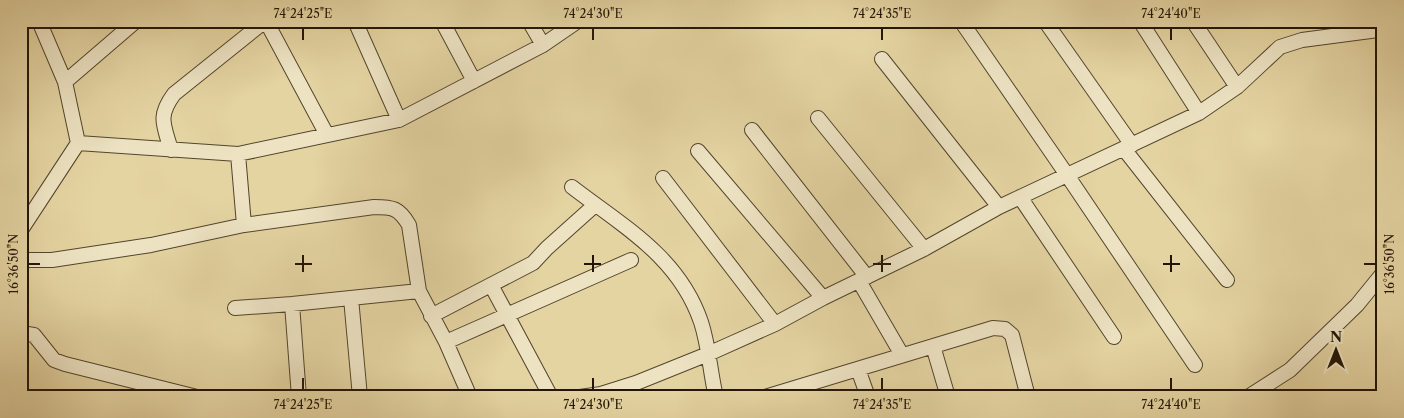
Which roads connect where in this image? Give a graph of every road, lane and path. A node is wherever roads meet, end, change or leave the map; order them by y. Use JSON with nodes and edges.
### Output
{"nodes":[{"id":1,"x":39,"y":21,"type":"edge"},
{"id":2,"x":136,"y":21,"type":"edge"},
{"id":3,"x":265,"y":21,"type":"edge"},
{"id":4,"x":355,"y":21,"type":"edge"},
{"id":5,"x":442,"y":21,"type":"edge"},
{"id":6,"x":530,"y":21,"type":"edge"},
{"id":7,"x":578,"y":21,"type":"edge"},
{"id":8,"x":961,"y":21,"type":"edge"},
{"id":9,"x":1045,"y":21,"type":"edge"},
{"id":10,"x":1140,"y":21,"type":"edge"},
{"id":11,"x":1193,"y":21,"type":"edge"},
{"id":12,"x":1378,"y":30,"type":"dead end"},
{"id":13,"x":543,"y":45,"type":"junction"},
{"id":14,"x":882,"y":60,"type":"dead end"},
{"id":15,"x":474,"y":81,"type":"junction"},
{"id":16,"x":65,"y":82,"type":"junction"},
{"id":17,"x":1237,"y":87,"type":"junction"},
{"id":18,"x":1199,"y":113,"type":"junction"},
{"id":19,"x":818,"y":118,"type":"dead end"},
{"id":20,"x":399,"y":120,"type":"junction"},
{"id":21,"x":752,"y":130,"type":"dead end"},
{"id":22,"x":327,"y":135,"type":"junction"},
{"id":23,"x":78,"y":143,"type":"junction"},
{"id":24,"x":1128,"y":147,"type":"junction"},
{"id":25,"x":172,"y":150,"type":"junction"},
{"id":26,"x":698,"y":152,"type":"dead end"},
{"id":27,"x":238,"y":154,"type":"junction"},
{"id":28,"x":1067,"y":175,"type":"junction"},
{"id":29,"x":663,"y":178,"type":"dead end"},
{"id":30,"x":572,"y":187,"type":"dead end"},
{"id":31,"x":1020,"y":197,"type":"junction"},
{"id":32,"x":595,"y":205,"type":"junction"},
{"id":33,"x":999,"y":207,"type":"junction"},
{"id":34,"x":244,"y":225,"type":"junction"},
{"id":35,"x":21,"y":230,"type":"edge"},
{"id":36,"x":924,"y":249,"type":"junction"},
{"id":37,"x":21,"y":258,"type":"edge"},
{"id":38,"x":631,"y":260,"type":"dead end"},
{"id":39,"x":1383,"y":273,"type":"edge"},
{"id":40,"x":863,"y":279,"type":"junction"},
{"id":41,"x":1227,"y":280,"type":"dead end"},
{"id":42,"x":491,"y":285,"type":"junction"},
{"id":43,"x":419,"y":291,"type":"junction"},
{"id":44,"x":351,"y":298,"type":"junction"},
{"id":45,"x":823,"y":298,"type":"junction"},
{"id":46,"x":292,"y":304,"type":"junction"},
{"id":47,"x":235,"y":308,"type":"dead end"},
{"id":48,"x":507,"y":315,"type":"junction"},
{"id":49,"x":431,"y":316,"type":"junction"},
{"id":50,"x":775,"y":324,"type":"junction"},
{"id":51,"x":21,"y":333,"type":"edge"},
{"id":52,"x":1114,"y":337,"type":"dead end"},
{"id":53,"x":446,"y":342,"type":"junction"},
{"id":54,"x":933,"y":346,"type":"junction"},
{"id":55,"x":708,"y":354,"type":"junction"},
{"id":56,"x":902,"y":355,"type":"junction"},
{"id":57,"x":1195,"y":365,"type":"dead end"},
{"id":58,"x":858,"y":369,"type":"junction"},
{"id":59,"x":791,"y":393,"type":"edge"},
{"id":60,"x":196,"y":397,"type":"edge"},
{"id":61,"x":299,"y":397,"type":"edge"},
{"id":62,"x":360,"y":397,"type":"edge"},
{"id":63,"x":470,"y":397,"type":"edge"},
{"id":64,"x":551,"y":397,"type":"edge"},
{"id":65,"x":580,"y":397,"type":"edge"},
{"id":66,"x":716,"y":397,"type":"edge"},
{"id":67,"x":765,"y":397,"type":"edge"},
{"id":68,"x":868,"y":397,"type":"edge"},
{"id":69,"x":948,"y":397,"type":"edge"},
{"id":70,"x":1028,"y":397,"type":"edge"},
{"id":71,"x":1248,"y":397,"type":"edge"}],
"edges":[{"from":1,"to":16,"type":"street"},
{"from":2,"to":16,"type":"street"},
{"from":3,"to":22,"type":"street"},
{"from":3,"to":25,"type":"street"},
{"from":4,"to":20,"type":"street"},
{"from":5,"to":15,"type":"street"},
{"from":6,"to":13,"type":"street"},
{"from":7,"to":13,"type":"street"},
{"from":8,"to":28,"type":"street"},
{"from":9,"to":24,"type":"street"},
{"from":10,"to":18,"type":"street"},
{"from":11,"to":17,"type":"street"},
{"from":12,"to":17,"type":"street"},
{"from":13,"to":15,"type":"street"},
{"from":14,"to":33,"type":"street"},
{"from":15,"to":20,"type":"street"},
{"from":16,"to":23,"type":"street"},
{"from":17,"to":18,"type":"street"},
{"from":18,"to":24,"type":"street"},
{"from":19,"to":36,"type":"street"},
{"from":20,"to":22,"type":"street"},
{"from":21,"to":40,"type":"street"},
{"from":22,"to":27,"type":"street"},
{"from":23,"to":25,"type":"street"},
{"from":23,"to":35,"type":"street"},
{"from":24,"to":28,"type":"street"},
{"from":24,"to":41,"type":"street"},
{"from":25,"to":27,"type":"street"},
{"from":26,"to":45,"type":"street"},
{"from":27,"to":34,"type":"street"},
{"from":28,"to":31,"type":"street"},
{"from":28,"to":57,"type":"street"},
{"from":29,"to":50,"type":"street"},
{"from":30,"to":32,"type":"street"},
{"from":31,"to":33,"type":"street"},
{"from":31,"to":52,"type":"street"},
{"from":32,"to":42,"type":"street"},
{"from":32,"to":55,"type":"street"},
{"from":33,"to":36,"type":"street"},
{"from":34,"to":37,"type":"street"},
{"from":34,"to":43,"type":"street"},
{"from":36,"to":40,"type":"street"},
{"from":38,"to":48,"type":"street"},
{"from":39,"to":71,"type":"street"},
{"from":40,"to":45,"type":"street"},
{"from":40,"to":56,"type":"street"},
{"from":42,"to":48,"type":"street"},
{"from":42,"to":49,"type":"street"},
{"from":43,"to":44,"type":"street"},
{"from":43,"to":49,"type":"street"},
{"from":44,"to":46,"type":"street"},
{"from":44,"to":62,"type":"street"},
{"from":45,"to":50,"type":"street"},
{"from":46,"to":47,"type":"street"},
{"from":46,"to":61,"type":"street"},
{"from":48,"to":53,"type":"street"},
{"from":48,"to":64,"type":"street"},
{"from":49,"to":53,"type":"street"},
{"from":50,"to":55,"type":"street"},
{"from":51,"to":60,"type":"street"},
{"from":53,"to":63,"type":"street"},
{"from":54,"to":56,"type":"street"},
{"from":54,"to":69,"type":"street"},
{"from":54,"to":70,"type":"street"},
{"from":55,"to":65,"type":"street"},
{"from":55,"to":66,"type":"street"},
{"from":56,"to":58,"type":"street"},
{"from":58,"to":59,"type":"street"},
{"from":58,"to":68,"type":"street"},
{"from":59,"to":67,"type":"street"}]}
